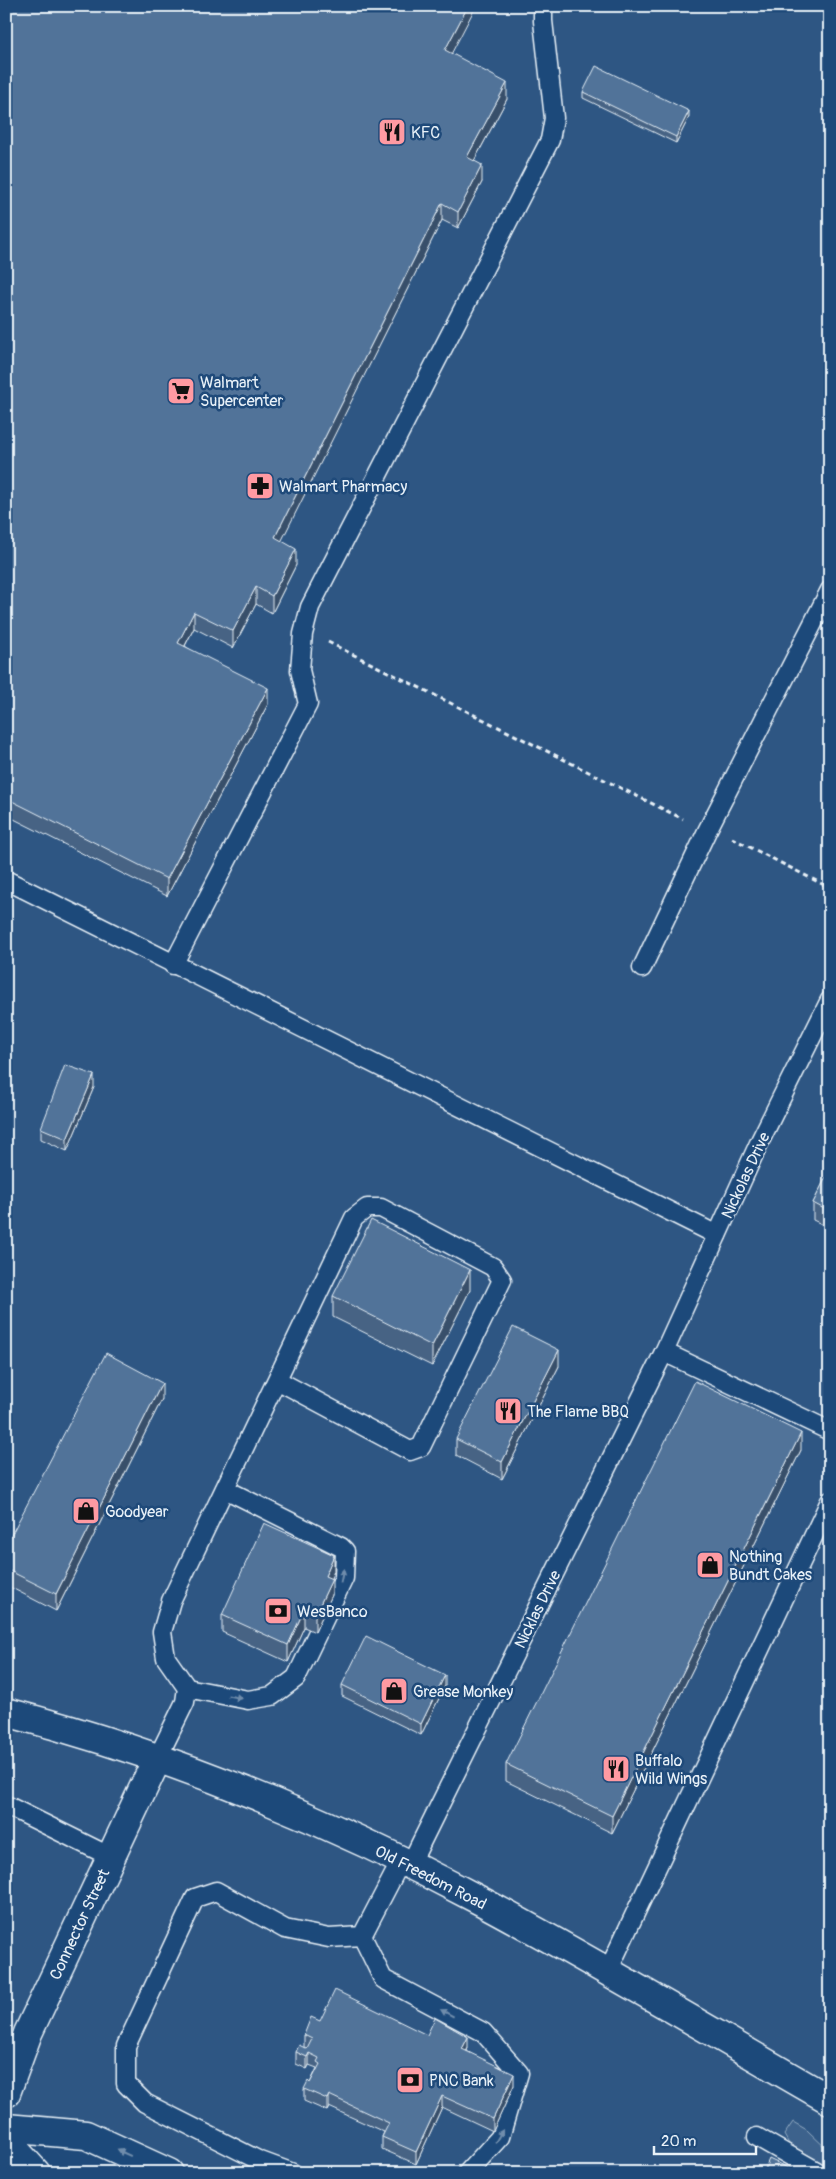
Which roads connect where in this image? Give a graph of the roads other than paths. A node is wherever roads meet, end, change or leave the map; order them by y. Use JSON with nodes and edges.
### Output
{"nodes":[{"id":1,"x":543,"y":6,"type":"edge"},
{"id":2,"x":830,"y":590,"type":"edge"},
{"id":3,"x":6,"y":880,"type":"edge"},
{"id":4,"x":173,"y":965,"type":"junction"},
{"id":5,"x":642,"y":968,"type":"dead end"},
{"id":6,"x":830,"y":1000,"type":"edge"},
{"id":7,"x":717,"y":1235,"type":"junction"},
{"id":8,"x":664,"y":1352,"type":"junction"},
{"id":9,"x":277,"y":1380,"type":"junction"},
{"id":10,"x":830,"y":1430,"type":"edge"},
{"id":11,"x":225,"y":1489,"type":"junction"},
{"id":12,"x":830,"y":1501,"type":"edge"},
{"id":13,"x":187,"y":1688,"type":"junction"},
{"id":14,"x":6,"y":1712,"type":"edge"},
{"id":15,"x":158,"y":1757,"type":"junction"},
{"id":16,"x":6,"y":1805,"type":"edge"},
{"id":17,"x":111,"y":1857,"type":"junction"},
{"id":18,"x":405,"y":1863,"type":"junction"},
{"id":19,"x":362,"y":1936,"type":"junction"},
{"id":20,"x":607,"y":1973,"type":"junction"},
{"id":21,"x":6,"y":2093,"type":"edge"},
{"id":22,"x":830,"y":2100,"type":"edge"},
{"id":23,"x":6,"y":2128,"type":"edge"},
{"id":24,"x":758,"y":2137,"type":"dead end"},
{"id":25,"x":6,"y":2140,"type":"edge"},
{"id":26,"x":36,"y":2173,"type":"edge"},
{"id":27,"x":169,"y":2173,"type":"edge"},
{"id":28,"x":293,"y":2173,"type":"edge"},
{"id":29,"x":468,"y":2173,"type":"edge"},
{"id":30,"x":820,"y":2173,"type":"edge"}],
"edges":[{"from":1,"to":4,"type":"lane"},
{"from":2,"to":5,"type":"lane"},
{"from":3,"to":4,"type":"lane"},
{"from":4,"to":7,"type":"lane"},
{"from":6,"to":7,"type":"lane","name":"Nickolas Drive"},
{"from":7,"to":8,"type":"lane","name":"Nickolas Drive"},
{"from":8,"to":10,"type":"lane"},
{"from":8,"to":18,"type":"lane","name":"Nicklas Drive"},
{"from":9,"to":9,"type":"lane"},
{"from":9,"to":11,"type":"lane"},
{"from":11,"to":13,"type":"lane"},
{"from":13,"to":11,"type":"lane","one_way":true},
{"from":12,"to":20,"type":"lane"},
{"from":13,"to":15,"type":"lane"},
{"from":14,"to":15,"type":"street","name":"Old Freedom Road"},
{"from":15,"to":17,"type":"street","name":"Connector Street"},
{"from":15,"to":18,"type":"street","name":"Old Freedom Road"},
{"from":16,"to":17,"type":"lane"},
{"from":17,"to":21,"type":"street","name":"Connector Street"},
{"from":18,"to":19,"type":"lane","name":"Nicklas Drive"},
{"from":18,"to":20,"type":"street","name":"Old Freedom Road"},
{"from":19,"to":28,"type":"lane"},
{"from":29,"to":19,"type":"lane","one_way":true},
{"from":20,"to":22,"type":"street","name":"Old Freedom Road"},
{"from":27,"to":23,"type":"street","one_way":true},
{"from":24,"to":30,"type":"lane"},
{"from":25,"to":26,"type":"street"}]}
